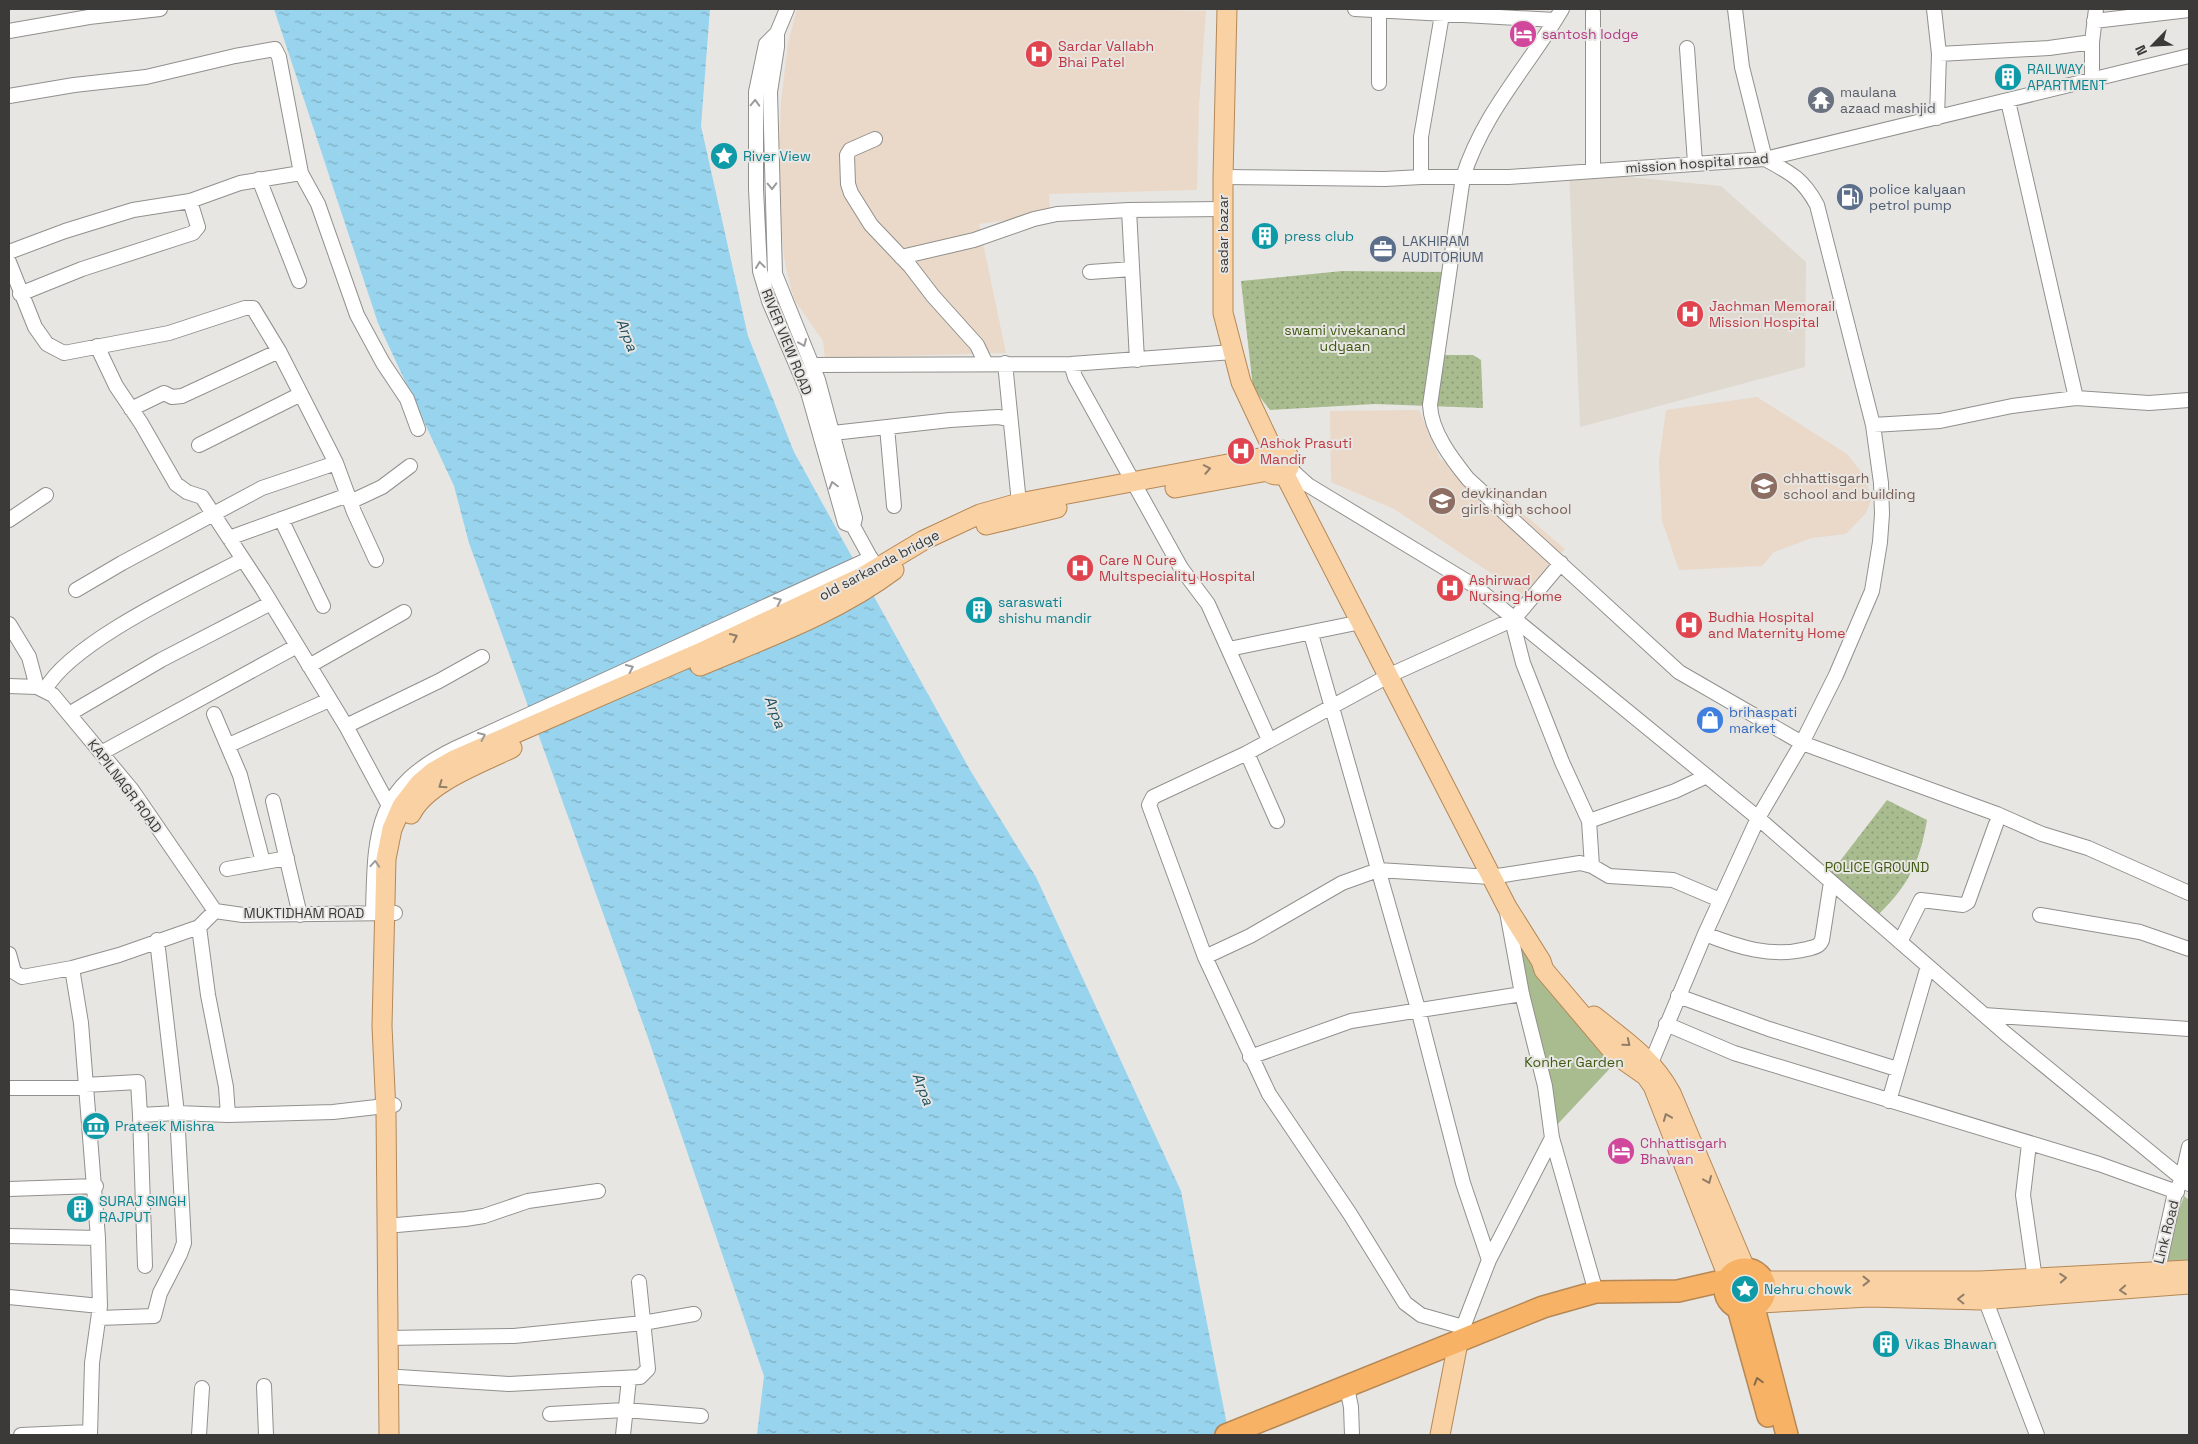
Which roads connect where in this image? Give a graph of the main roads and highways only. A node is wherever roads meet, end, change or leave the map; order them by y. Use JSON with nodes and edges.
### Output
{"nodes":[{"id":1,"x":1228,"y":9,"type":"edge"},
{"id":2,"x":1276,"y":464,"type":"junction"},
{"id":3,"x":1136,"y":489,"type":"junction"},
{"id":4,"x":870,"y":573,"type":"junction"},
{"id":5,"x":390,"y":1106,"type":"junction"},
{"id":6,"x":2189,"y":1270,"type":"edge"},
{"id":7,"x":1733,"y":1275,"type":"junction"},
{"id":8,"x":2160,"y":1279,"type":"junction"},
{"id":9,"x":1764,"y":1281,"type":"junction"},
{"id":10,"x":2189,"y":1284,"type":"edge"},
{"id":11,"x":1678,"y":1291,"type":"junction"},
{"id":12,"x":1746,"y":1306,"type":"junction"},
{"id":13,"x":1460,"y":1335,"type":"junction"},
{"id":14,"x":393,"y":1337,"type":"junction"},
{"id":15,"x":389,"y":1435,"type":"edge"},
{"id":16,"x":400,"y":1435,"type":"edge"},
{"id":17,"x":1226,"y":1435,"type":"edge"},
{"id":18,"x":1440,"y":1435,"type":"edge"},
{"id":19,"x":1773,"y":1435,"type":"edge"},
{"id":20,"x":1787,"y":1435,"type":"edge"}],
"edges":[{"from":1,"to":2,"type":"main road","name":"sadar bazar"},
{"from":2,"to":3,"type":"main road","name":"old sarkanda bridge"},
{"from":2,"to":7,"type":"main road","name":"sadar bazar"},
{"from":3,"to":4,"type":"main road"},
{"from":3,"to":4,"type":"main road","name":"old sarkanda bridge"},
{"from":4,"to":5,"type":"main road","name":"old sarkanda bridge"},
{"from":5,"to":14,"type":"main road"},
{"from":5,"to":14,"type":"main road"},
{"from":6,"to":8,"type":"main road"},
{"from":7,"to":9,"type":"highway"},
{"from":7,"to":11,"type":"highway"},
{"from":7,"to":12,"type":"highway"},
{"from":9,"to":8,"type":"main road","one_way":true},
{"from":8,"to":10,"type":"main road"},
{"from":8,"to":12,"type":"main road","one_way":true},
{"from":9,"to":12,"type":"highway"},
{"from":11,"to":12,"type":"highway"},
{"from":11,"to":13,"type":"highway"},
{"from":19,"to":12,"type":"highway","one_way":true},
{"from":12,"to":20,"type":"highway"},
{"from":13,"to":17,"type":"highway"},
{"from":13,"to":18,"type":"main road"},
{"from":14,"to":15,"type":"main road"},
{"from":14,"to":16,"type":"main road"}]}
